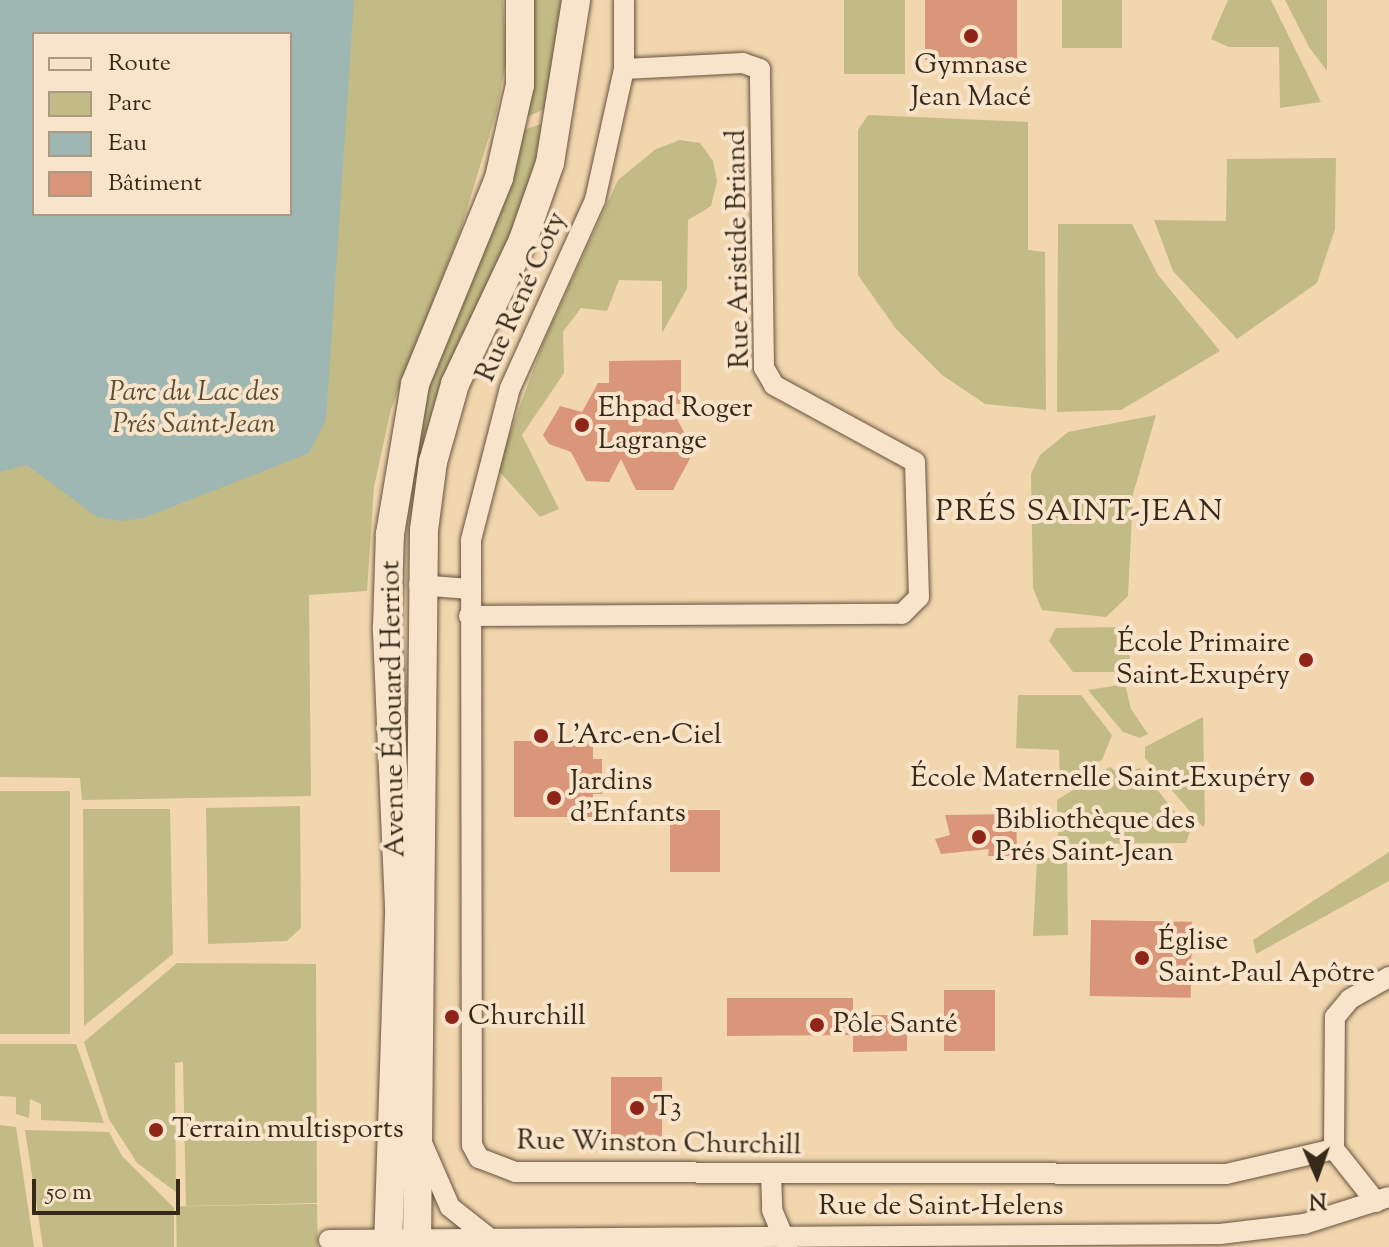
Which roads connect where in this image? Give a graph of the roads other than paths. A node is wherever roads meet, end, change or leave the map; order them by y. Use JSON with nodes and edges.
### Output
{"nodes":[{"id":1,"x":520,"y":0,"type":"edge"},
{"id":2,"x":576,"y":0,"type":"edge"},
{"id":3,"x":624,"y":0,"type":"edge"},
{"id":4,"x":624,"y":69,"type":"junction"},
{"id":5,"x":419,"y":585,"type":"junction"},
{"id":6,"x":469,"y":589,"type":"junction"},
{"id":7,"x":469,"y":616,"type":"junction"},
{"id":8,"x":1389,"y":977,"type":"edge"},
{"id":9,"x":420,"y":1137,"type":"junction"},
{"id":10,"x":1334,"y":1149,"type":"junction"},
{"id":11,"x":771,"y":1173,"type":"junction"},
{"id":12,"x":1382,"y":1200,"type":"edge"},
{"id":13,"x":329,"y":1240,"type":"dead end"},
{"id":14,"x":786,"y":1242,"type":"edge"},
{"id":15,"x":388,"y":1243,"type":"edge"},
{"id":16,"x":417,"y":1243,"type":"edge"},
{"id":17,"x":480,"y":1243,"type":"edge"}],
"edges":[{"from":1,"to":15,"type":"main road","name":"Avenue Édouard Herriot"},
{"from":2,"to":5,"type":"main road","name":"Avenue Édouard Herriot"},
{"from":3,"to":4,"type":"street","name":"Rue René Coty"},
{"from":4,"to":6,"type":"street","name":"Rue René Coty"},
{"from":4,"to":7,"type":"street","name":"Rue Aristide Briand"},
{"from":5,"to":6,"type":"street"},
{"from":5,"to":9,"type":"main road","name":"Avenue Édouard Herriot"},
{"from":6,"to":7,"type":"street","name":"Rue René Coty"},
{"from":7,"to":11,"type":"street","name":"Rue Winston Churchill"},
{"from":8,"to":10,"type":"street"},
{"from":9,"to":16,"type":"main road","name":"Avenue Édouard Herriot"},
{"from":9,"to":17,"type":"street","name":"Avenue Édouard Herriot"},
{"from":10,"to":11,"type":"street","name":"Rue Winston Churchill"},
{"from":10,"to":12,"type":"street"},
{"from":11,"to":14,"type":"street"},
{"from":12,"to":14,"type":"street","name":"Rue de Saint-Helens"},
{"from":13,"to":15,"type":"street","name":"Rue de Saint-Helens"},
{"from":14,"to":17,"type":"street","name":"Rue de Saint-Helens"},
{"from":15,"to":16,"type":"street","name":"Rue de Saint-Helens"},
{"from":16,"to":17,"type":"street","name":"Rue de Saint-Helens"}]}
